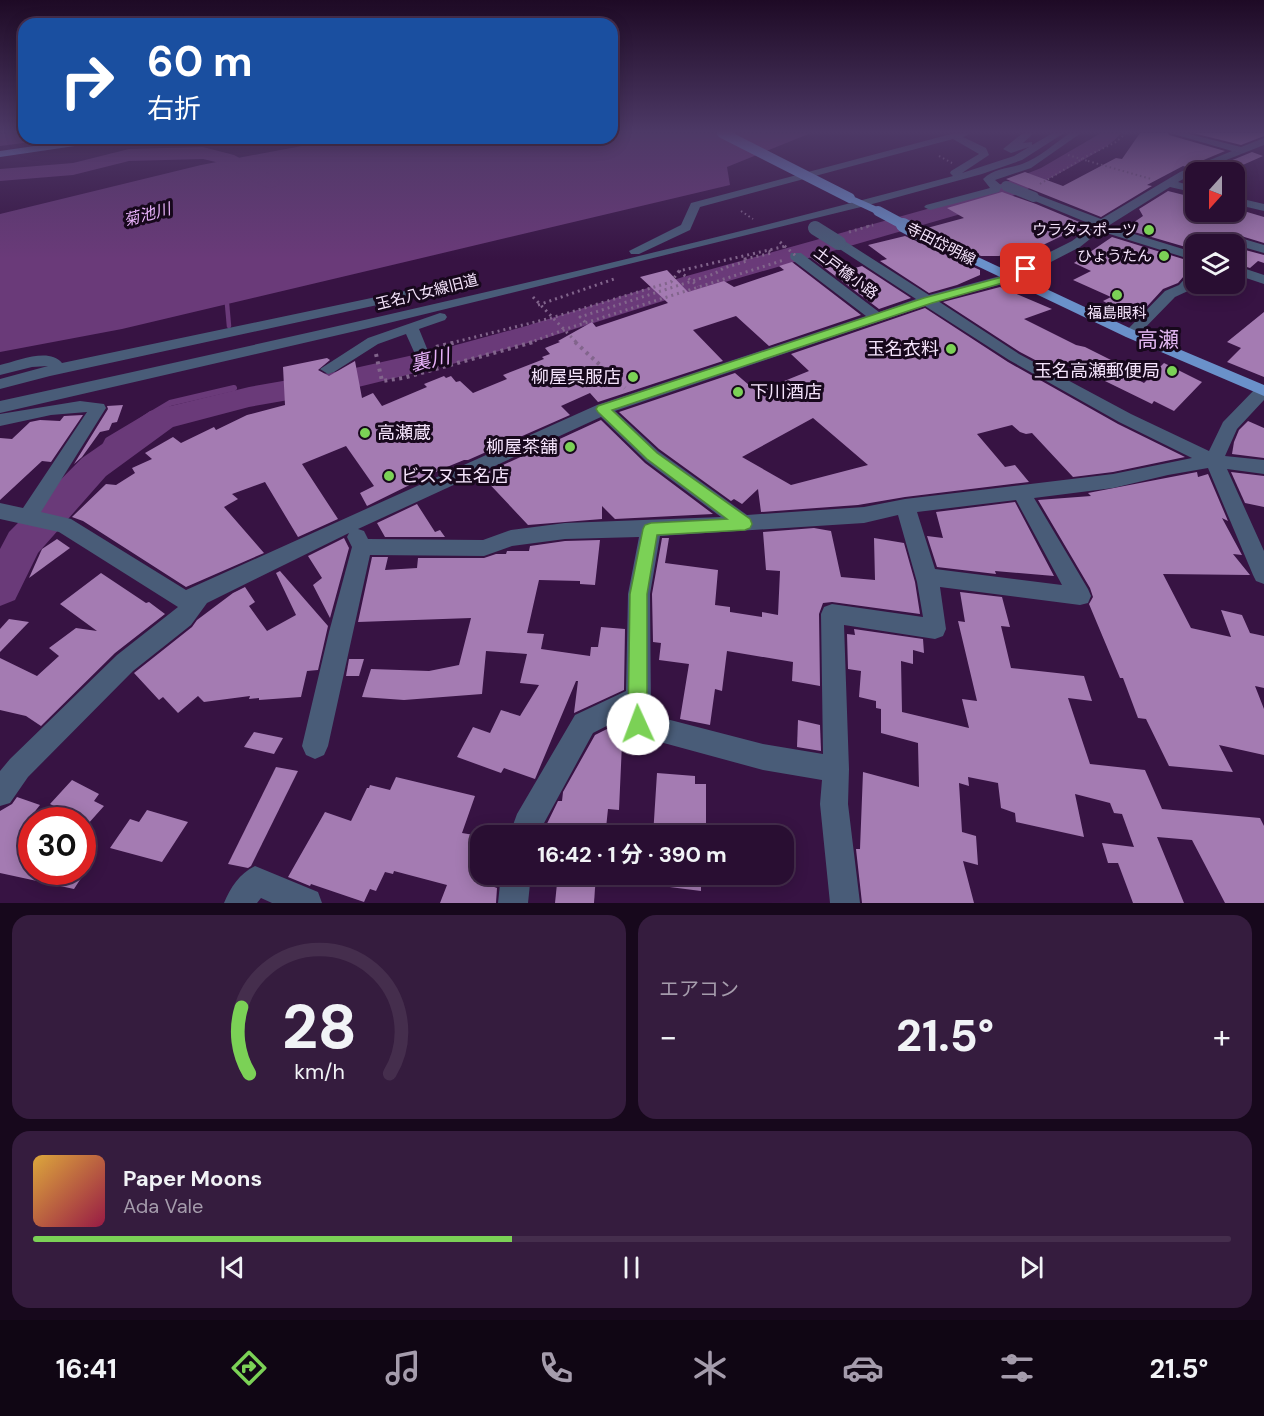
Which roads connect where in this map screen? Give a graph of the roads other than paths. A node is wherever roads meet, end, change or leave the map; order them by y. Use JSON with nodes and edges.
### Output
{"nodes":[{"id":1,"x":801,"y":175,"type":"edge"},
{"id":2,"x":806,"y":175,"type":"edge"},
{"id":3,"x":952,"y":175,"type":"edge"},
{"id":4,"x":966,"y":175,"type":"edge"},
{"id":5,"x":995,"y":175,"type":"edge"},
{"id":6,"x":1183,"y":175,"type":"edge"},
{"id":7,"x":988,"y":179,"type":"junction"},
{"id":8,"x":941,"y":182,"type":"junction"},
{"id":9,"x":1171,"y":184,"type":"junction"},
{"id":10,"x":1185,"y":187,"type":"edge"},
{"id":11,"x":908,"y":190,"type":"junction"},
{"id":12,"x":853,"y":203,"type":"junction"},
{"id":13,"x":1245,"y":203,"type":"edge"},
{"id":14,"x":930,"y":207,"type":"dead end"},
{"id":15,"x":1264,"y":208,"type":"edge"},
{"id":16,"x":811,"y":225,"type":"junction"},
{"id":17,"x":1100,"y":226,"type":"junction"},
{"id":18,"x":766,"y":228,"type":"junction"},
{"id":19,"x":1245,"y":243,"type":"edge"},
{"id":20,"x":1264,"y":249,"type":"edge"},
{"id":21,"x":1185,"y":253,"type":"edge"},
{"id":22,"x":796,"y":256,"type":"road end"},
{"id":23,"x":597,"y":268,"type":"junction"},
{"id":24,"x":1245,"y":273,"type":"edge"},
{"id":25,"x":1010,"y":278,"type":"junction"},
{"id":26,"x":1264,"y":280,"type":"edge"},
{"id":27,"x":526,"y":285,"type":"junction"},
{"id":28,"x":1185,"y":286,"type":"edge"},
{"id":29,"x":414,"y":292,"type":"dead end"},
{"id":30,"x":928,"y":300,"type":"junction"},
{"id":31,"x":877,"y":317,"type":"junction"},
{"id":32,"x":411,"y":327,"type":"junction"},
{"id":33,"x":1131,"y":334,"type":"junction"},
{"id":34,"x":420,"y":351,"type":"road end"},
{"id":35,"x":58,"y":369,"type":"junction"},
{"id":36,"x":328,"y":369,"type":"dead end"},
{"id":37,"x":0,"y":370,"type":"edge"},
{"id":38,"x":0,"y":384,"type":"edge"},
{"id":39,"x":1264,"y":390,"type":"edge"},
{"id":40,"x":0,"y":407,"type":"edge"},
{"id":41,"x":603,"y":409,"type":"junction"},
{"id":42,"x":0,"y":420,"type":"edge"},
{"id":43,"x":1214,"y":461,"type":"junction"},
{"id":44,"x":1264,"y":467,"type":"edge"},
{"id":45,"x":1021,"y":491,"type":"junction"},
{"id":46,"x":905,"y":506,"type":"junction"},
{"id":47,"x":0,"y":511,"type":"edge"},
{"id":48,"x":30,"y":516,"type":"junction"},
{"id":49,"x":745,"y":524,"type":"junction"},
{"id":50,"x":351,"y":525,"type":"junction"},
{"id":51,"x":651,"y":529,"type":"junction"},
{"id":52,"x":362,"y":547,"type":"junction"},
{"id":53,"x":1264,"y":575,"type":"edge"},
{"id":54,"x":928,"y":577,"type":"junction"},
{"id":55,"x":199,"y":596,"type":"junction"},
{"id":56,"x":637,"y":698,"type":"junction"},
{"id":57,"x":315,"y":746,"type":"dead end"},
{"id":58,"x":836,"y":769,"type":"junction"},
{"id":59,"x":0,"y":793,"type":"edge"},
{"id":60,"x":527,"y":825,"type":"edge"},
{"id":61,"x":515,"y":885,"type":"edge"},
{"id":62,"x":239,"y":903,"type":"edge"},
{"id":63,"x":307,"y":903,"type":"edge"},
{"id":64,"x":513,"y":903,"type":"edge"},
{"id":65,"x":845,"y":903,"type":"edge"}],
"edges":[{"from":1,"to":12,"type":"main road","name":"寺田岱明線","bridge":true},
{"from":2,"to":23,"type":"street"},
{"from":3,"to":8,"type":"street"},
{"from":4,"to":8,"type":"street"},
{"from":5,"to":7,"type":"street"},
{"from":6,"to":9,"type":"street"},
{"from":7,"to":11,"type":"street"},
{"from":7,"to":14,"type":"street"},
{"from":7,"to":17,"type":"street","bridge":true},
{"from":8,"to":11,"type":"street"},
{"from":9,"to":10,"type":"street"},
{"from":9,"to":17,"type":"street"},
{"from":11,"to":12,"type":"street"},
{"from":12,"to":16,"type":"street"},
{"from":12,"to":18,"type":"street","name":"玉名八女線旧道"},
{"from":12,"to":25,"type":"main road","name":"寺田岱明線","bridge":true},
{"from":13,"to":15,"type":"street"},
{"from":16,"to":18,"type":"street"},
{"from":16,"to":30,"type":"street","bridge":true},
{"from":17,"to":21,"type":"street"},
{"from":17,"to":25,"type":"street"},
{"from":18,"to":23,"type":"street","name":"玉名八女線旧道"},
{"from":19,"to":20,"type":"street"},
{"from":22,"to":31,"type":"street","name":"土戸橋小路"},
{"from":23,"to":27,"type":"street","name":"玉名八女線旧道"},
{"from":24,"to":26,"type":"street"},
{"from":25,"to":30,"type":"street"},
{"from":25,"to":33,"type":"main road","name":"寺田岱明線"},
{"from":27,"to":32,"type":"street"},
{"from":27,"to":40,"type":"street","name":"玉名八女線旧道"},
{"from":28,"to":33,"type":"street"},
{"from":29,"to":35,"type":"street"},
{"from":30,"to":31,"type":"street"},
{"from":30,"to":43,"type":"street"},
{"from":31,"to":41,"type":"street"},
{"from":32,"to":34,"type":"street"},
{"from":32,"to":36,"type":"street"},
{"from":33,"to":39,"type":"main road","name":"寺田岱明線"},
{"from":35,"to":37,"type":"street"},
{"from":35,"to":38,"type":"street"},
{"from":39,"to":43,"type":"street"},
{"from":41,"to":49,"type":"street"},
{"from":41,"to":50,"type":"street"},
{"from":42,"to":48,"type":"street"},
{"from":43,"to":44,"type":"street"},
{"from":43,"to":45,"type":"street"},
{"from":43,"to":53,"type":"street"},
{"from":45,"to":46,"type":"street"},
{"from":45,"to":54,"type":"street"},
{"from":46,"to":49,"type":"street"},
{"from":46,"to":54,"type":"street"},
{"from":47,"to":48,"type":"street"},
{"from":48,"to":55,"type":"street"},
{"from":49,"to":51,"type":"street"},
{"from":50,"to":52,"type":"street"},
{"from":50,"to":55,"type":"street"},
{"from":51,"to":52,"type":"street"},
{"from":51,"to":56,"type":"street"},
{"from":52,"to":57,"type":"street"},
{"from":54,"to":58,"type":"street"},
{"from":55,"to":59,"type":"street"},
{"from":56,"to":58,"type":"street"},
{"from":56,"to":60,"type":"street"},
{"from":58,"to":65,"type":"street"},
{"from":61,"to":64,"type":"street"},
{"from":62,"to":63,"type":"street"}]}
